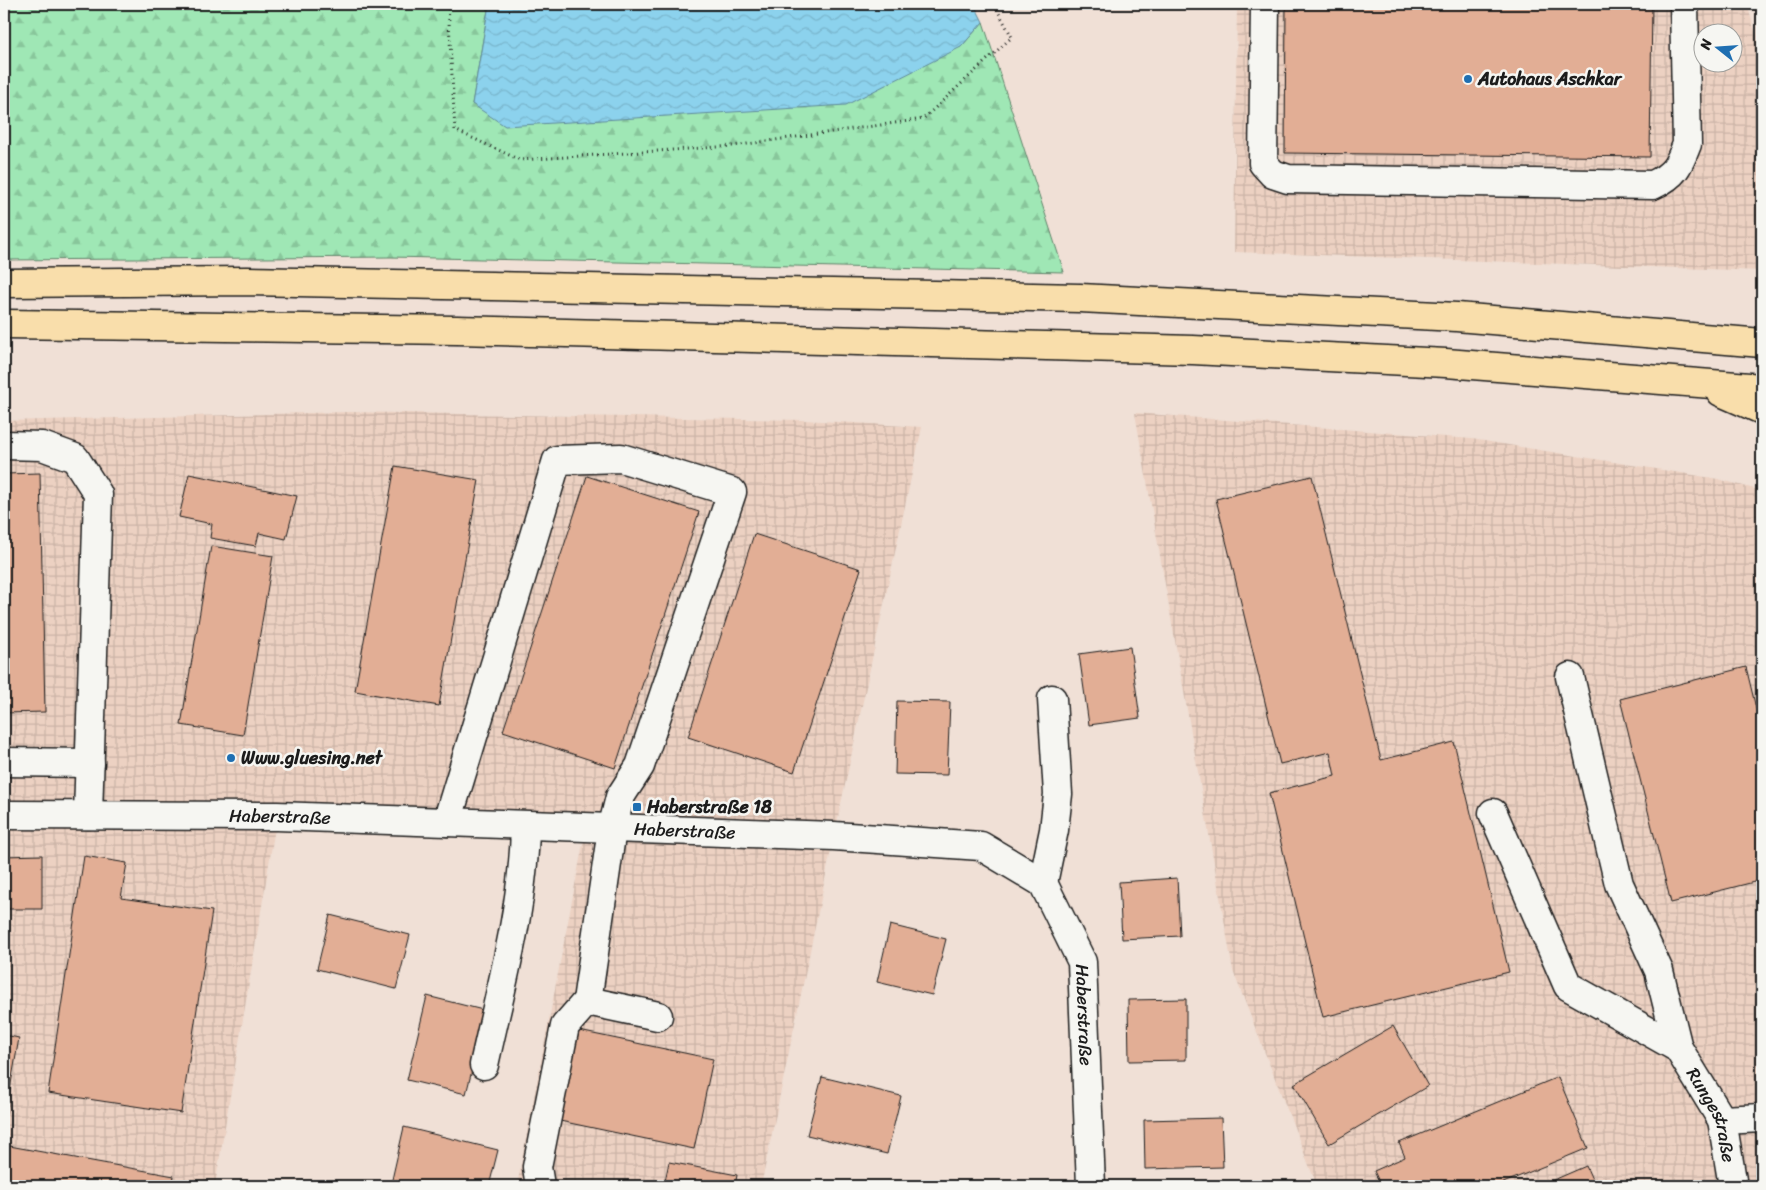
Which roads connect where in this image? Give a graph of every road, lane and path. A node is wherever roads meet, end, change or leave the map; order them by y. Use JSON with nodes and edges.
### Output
{"nodes":[{"id":1,"x":448,"y":4,"type":"edge"},
{"id":2,"x":994,"y":4,"type":"edge"},
{"id":3,"x":1265,"y":4,"type":"edge"},
{"id":4,"x":1684,"y":4,"type":"edge"},
{"id":5,"x":4,"y":283,"type":"edge"},
{"id":6,"x":4,"y":324,"type":"edge"},
{"id":7,"x":1762,"y":342,"type":"edge"},
{"id":8,"x":1696,"y":382,"type":"junction"},
{"id":9,"x":1762,"y":388,"type":"edge"},
{"id":10,"x":1762,"y":410,"type":"edge"},
{"id":11,"x":4,"y":445,"type":"edge"},
{"id":12,"x":1570,"y":678,"type":"dead end"},
{"id":13,"x":1052,"y":699,"type":"dead end"},
{"id":14,"x":4,"y":762,"type":"edge"},
{"id":15,"x":90,"y":763,"type":"junction"},
{"id":16,"x":1493,"y":813,"type":"dead end"},
{"id":17,"x":4,"y":815,"type":"edge"},
{"id":18,"x":88,"y":816,"type":"junction"},
{"id":19,"x":446,"y":822,"type":"junction"},
{"id":20,"x":525,"y":826,"type":"junction"},
{"id":21,"x":612,"y":829,"type":"junction"},
{"id":22,"x":1042,"y":883,"type":"junction"},
{"id":23,"x":587,"y":1001,"type":"junction"},
{"id":24,"x":658,"y":1016,"type":"dead end"},
{"id":25,"x":1678,"y":1048,"type":"junction"},
{"id":26,"x":484,"y":1065,"type":"dead end"},
{"id":27,"x":1762,"y":1118,"type":"edge"},
{"id":28,"x":1722,"y":1120,"type":"junction"},
{"id":29,"x":540,"y":1186,"type":"edge"},
{"id":30,"x":1091,"y":1186,"type":"edge"},
{"id":31,"x":1733,"y":1186,"type":"edge"}],
"edges":[{"from":1,"to":2,"type":"path"},
{"from":3,"to":4,"type":"street"},
{"from":5,"to":7,"type":"highway"},
{"from":6,"to":8,"type":"highway"},
{"from":8,"to":9,"type":"highway"},
{"from":8,"to":10,"type":"highway"},
{"from":11,"to":15,"type":"street"},
{"from":12,"to":25,"type":"street"},
{"from":13,"to":22,"type":"street"},
{"from":14,"to":15,"type":"street"},
{"from":15,"to":18,"type":"street"},
{"from":16,"to":25,"type":"street"},
{"from":17,"to":18,"type":"street","name":"Haberstraße"},
{"from":18,"to":19,"type":"street","name":"Haberstraße"},
{"from":19,"to":20,"type":"street","name":"Haberstraße"},
{"from":19,"to":21,"type":"street"},
{"from":20,"to":21,"type":"street","name":"Haberstraße"},
{"from":20,"to":26,"type":"street"},
{"from":21,"to":22,"type":"street","name":"Haberstraße"},
{"from":21,"to":23,"type":"street"},
{"from":22,"to":30,"type":"street","name":"Haberstraße"},
{"from":23,"to":24,"type":"street"},
{"from":23,"to":29,"type":"street"},
{"from":25,"to":28,"type":"street","name":"Rungestraße"},
{"from":27,"to":28,"type":"street"},
{"from":28,"to":31,"type":"street","name":"Rungestraße"}]}
